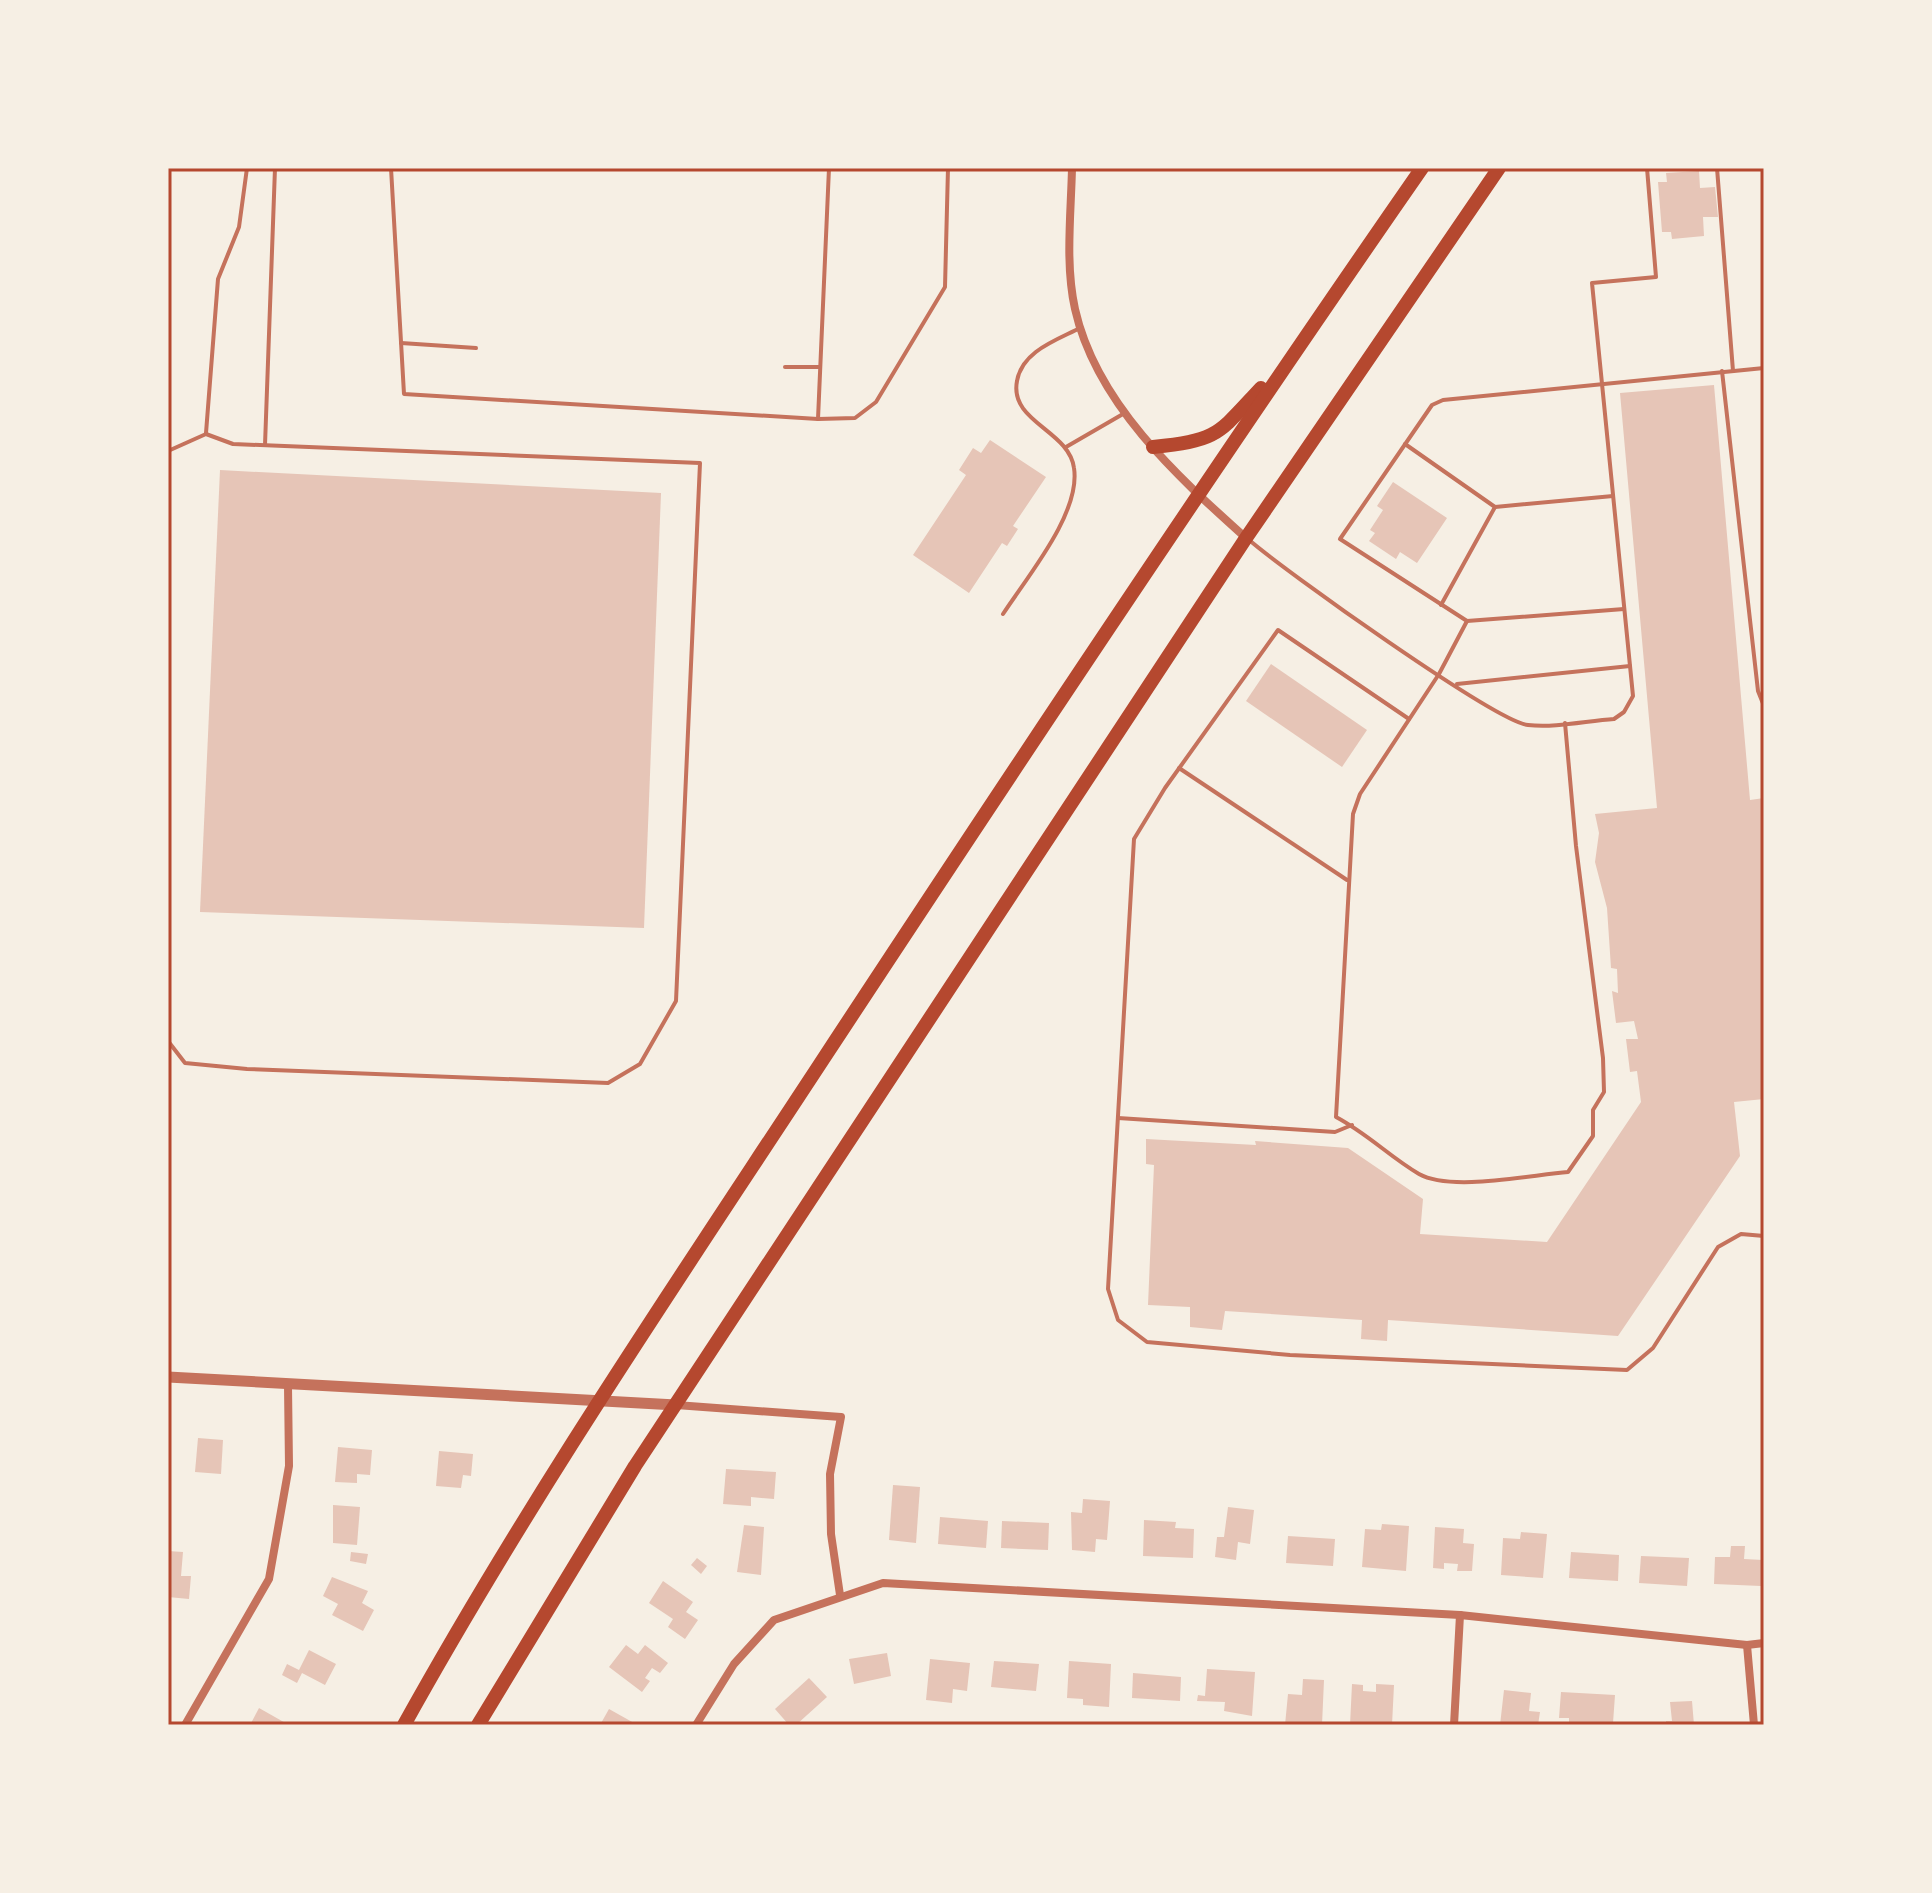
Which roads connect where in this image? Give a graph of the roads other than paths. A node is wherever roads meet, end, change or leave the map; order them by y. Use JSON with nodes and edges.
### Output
{"nodes":[{"id":1,"x":247,"y":168,"type":"edge"},
{"id":2,"x":275,"y":168,"type":"edge"},
{"id":3,"x":391,"y":168,"type":"edge"},
{"id":4,"x":829,"y":168,"type":"edge"},
{"id":5,"x":948,"y":168,"type":"edge"},
{"id":6,"x":1072,"y":168,"type":"edge"},
{"id":7,"x":1422,"y":168,"type":"edge"},
{"id":8,"x":1499,"y":168,"type":"edge"},
{"id":9,"x":1647,"y":168,"type":"edge"},
{"id":10,"x":1717,"y":168,"type":"edge"},
{"id":11,"x":1080,"y":328,"type":"junction"},
{"id":12,"x":401,"y":343,"type":"junction"},
{"id":13,"x":476,"y":348,"type":"dead end"},
{"id":14,"x":1294,"y":353,"type":"junction"},
{"id":15,"x":785,"y":367,"type":"dead end"},
{"id":16,"x":820,"y":367,"type":"junction"},
{"id":17,"x":1764,"y":368,"type":"edge"},
{"id":18,"x":1722,"y":371,"type":"junction"},
{"id":19,"x":1733,"y":371,"type":"junction"},
{"id":20,"x":1602,"y":382,"type":"junction"},
{"id":21,"x":1126,"y":412,"type":"junction"},
{"id":22,"x":818,"y":419,"type":"junction"},
{"id":23,"x":206,"y":434,"type":"junction"},
{"id":24,"x":1405,"y":444,"type":"junction"},
{"id":25,"x":265,"y":445,"type":"junction"},
{"id":26,"x":1066,"y":447,"type":"junction"},
{"id":27,"x":1153,"y":447,"type":"junction"},
{"id":28,"x":168,"y":451,"type":"edge"},
{"id":29,"x":1197,"y":494,"type":"junction"},
{"id":30,"x":1613,"y":496,"type":"junction"},
{"id":31,"x":1495,"y":507,"type":"junction"},
{"id":32,"x":1246,"y":538,"type":"junction"},
{"id":33,"x":1441,"y":605,"type":"junction"},
{"id":34,"x":1625,"y":609,"type":"junction"},
{"id":35,"x":1003,"y":614,"type":"dead end"},
{"id":36,"x":1467,"y":621,"type":"junction"},
{"id":37,"x":1630,"y":666,"type":"junction"},
{"id":38,"x":1439,"y":674,"type":"junction"},
{"id":39,"x":1455,"y":684,"type":"junction"},
{"id":40,"x":1764,"y":706,"type":"edge"},
{"id":41,"x":1409,"y":719,"type":"junction"},
{"id":42,"x":1565,"y":723,"type":"junction"},
{"id":43,"x":1179,"y":768,"type":"junction"},
{"id":44,"x":1348,"y":881,"type":"junction"},
{"id":45,"x":168,"y":1041,"type":"edge"},
{"id":46,"x":1118,"y":1118,"type":"junction"},
{"id":47,"x":1352,"y":1125,"type":"junction"},
{"id":48,"x":1764,"y":1236,"type":"edge"},
{"id":49,"x":168,"y":1377,"type":"edge"},
{"id":50,"x":288,"y":1386,"type":"junction"},
{"id":51,"x":599,"y":1402,"type":"junction"},
{"id":52,"x":676,"y":1405,"type":"junction"},
{"id":53,"x":840,"y":1595,"type":"junction"},
{"id":54,"x":1460,"y":1615,"type":"junction"},
{"id":55,"x":1764,"y":1643,"type":"edge"},
{"id":56,"x":1747,"y":1645,"type":"junction"},
{"id":57,"x":185,"y":1725,"type":"edge"},
{"id":58,"x":404,"y":1725,"type":"edge"},
{"id":59,"x":478,"y":1725,"type":"edge"},
{"id":60,"x":696,"y":1725,"type":"edge"},
{"id":61,"x":1454,"y":1725,"type":"edge"},
{"id":62,"x":1754,"y":1725,"type":"edge"}],
"edges":[{"from":1,"to":23,"type":"lane"},
{"from":2,"to":25,"type":"lane"},
{"from":3,"to":12,"type":"lane"},
{"from":4,"to":16,"type":"lane"},
{"from":5,"to":22,"type":"lane"},
{"from":6,"to":11,"type":"street"},
{"from":7,"to":14,"type":"main road"},
{"from":8,"to":32,"type":"main road"},
{"from":9,"to":20,"type":"lane"},
{"from":10,"to":19,"type":"lane"},
{"from":11,"to":21,"type":"street"},
{"from":11,"to":26,"type":"lane"},
{"from":12,"to":13,"type":"lane"},
{"from":12,"to":22,"type":"lane"},
{"from":14,"to":27,"type":"main road"},
{"from":14,"to":29,"type":"main road"},
{"from":15,"to":16,"type":"lane"},
{"from":16,"to":22,"type":"lane"},
{"from":17,"to":19,"type":"lane"},
{"from":18,"to":19,"type":"lane"},
{"from":18,"to":20,"type":"lane"},
{"from":18,"to":40,"type":"lane"},
{"from":20,"to":24,"type":"lane"},
{"from":20,"to":30,"type":"lane"},
{"from":21,"to":26,"type":"lane"},
{"from":21,"to":27,"type":"street"},
{"from":23,"to":25,"type":"lane"},
{"from":23,"to":28,"type":"lane"},
{"from":24,"to":31,"type":"lane"},
{"from":24,"to":33,"type":"lane"},
{"from":25,"to":45,"type":"lane"},
{"from":26,"to":35,"type":"lane"},
{"from":27,"to":29,"type":"street"},
{"from":29,"to":32,"type":"street"},
{"from":29,"to":51,"type":"main road"},
{"from":30,"to":31,"type":"lane"},
{"from":30,"to":34,"type":"lane"},
{"from":31,"to":33,"type":"lane"},
{"from":32,"to":38,"type":"lane"},
{"from":32,"to":52,"type":"main road"},
{"from":33,"to":36,"type":"lane"},
{"from":34,"to":36,"type":"lane"},
{"from":34,"to":37,"type":"lane"},
{"from":36,"to":38,"type":"lane"},
{"from":37,"to":39,"type":"lane"},
{"from":37,"to":42,"type":"lane"},
{"from":38,"to":39,"type":"lane"},
{"from":38,"to":41,"type":"lane"},
{"from":39,"to":42,"type":"lane"},
{"from":41,"to":43,"type":"lane"},
{"from":41,"to":44,"type":"lane"},
{"from":42,"to":47,"type":"lane"},
{"from":43,"to":44,"type":"lane"},
{"from":43,"to":46,"type":"lane"},
{"from":44,"to":47,"type":"lane"},
{"from":46,"to":47,"type":"lane"},
{"from":46,"to":48,"type":"lane"},
{"from":49,"to":50,"type":"street"},
{"from":50,"to":51,"type":"street"},
{"from":50,"to":57,"type":"street"},
{"from":51,"to":52,"type":"street"},
{"from":51,"to":58,"type":"main road"},
{"from":52,"to":53,"type":"street"},
{"from":52,"to":59,"type":"main road"},
{"from":53,"to":54,"type":"street"},
{"from":53,"to":60,"type":"street"},
{"from":54,"to":56,"type":"street"},
{"from":54,"to":61,"type":"street"},
{"from":55,"to":56,"type":"street"},
{"from":56,"to":62,"type":"street"}]}
